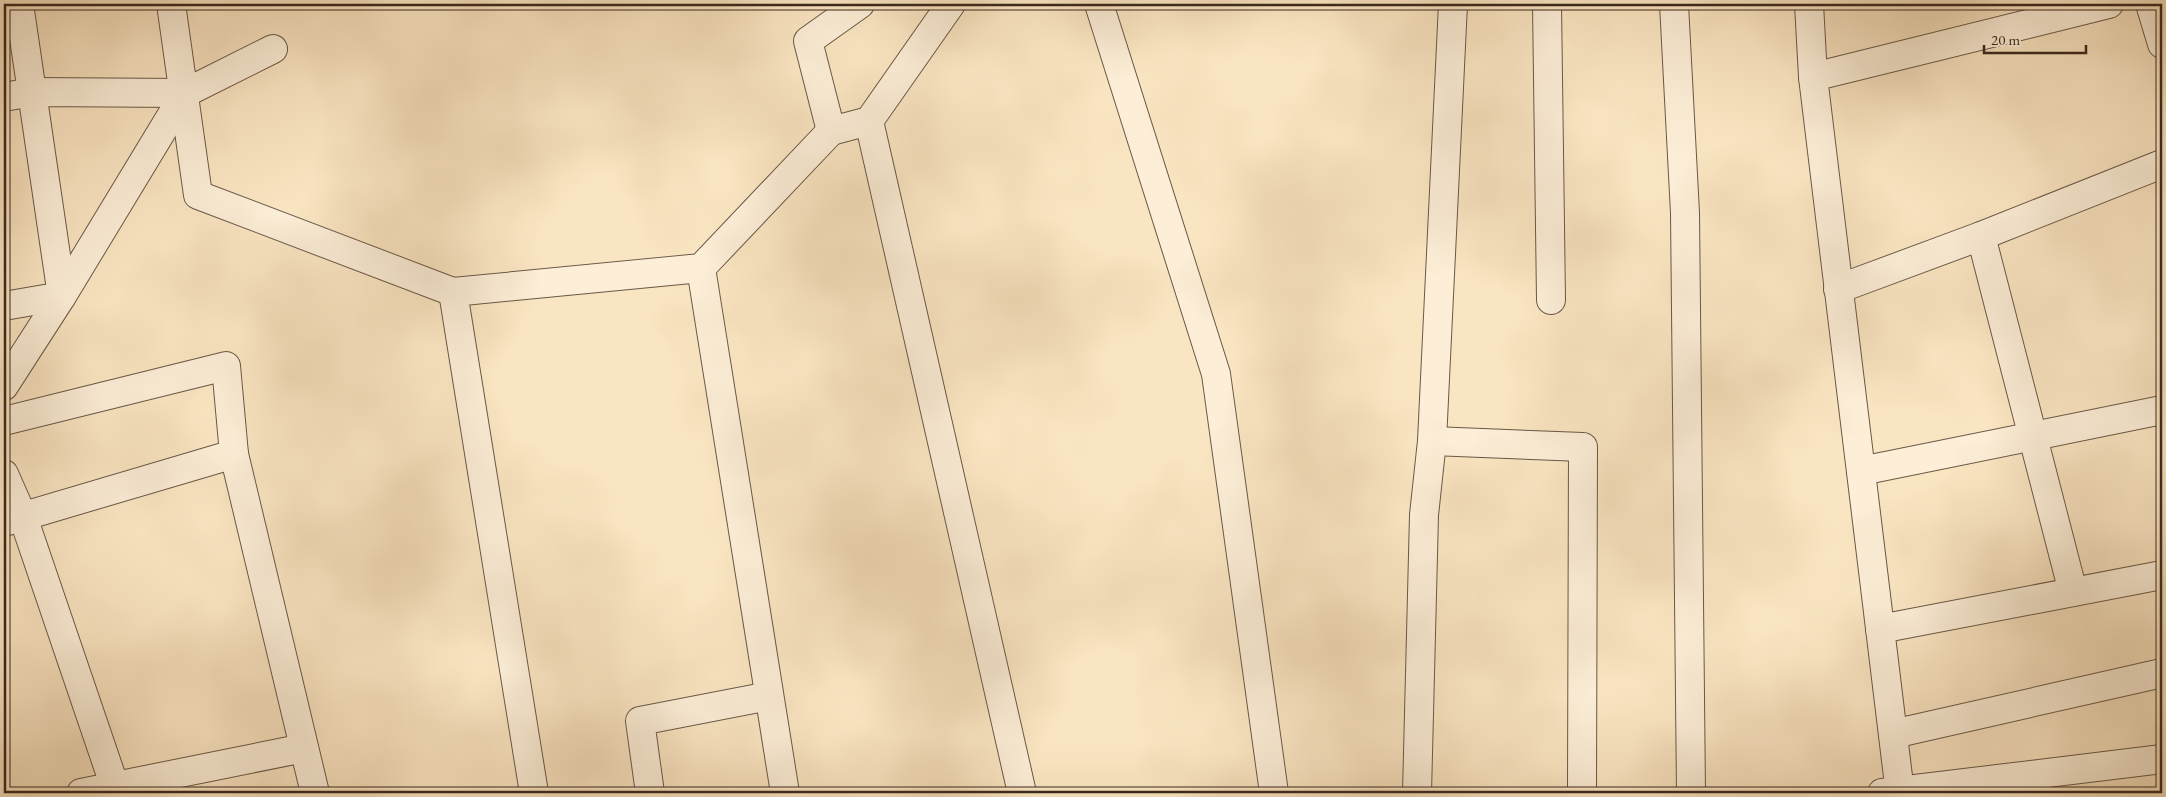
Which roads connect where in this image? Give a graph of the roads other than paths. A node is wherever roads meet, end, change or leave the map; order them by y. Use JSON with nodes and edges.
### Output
{"nodes":[{"id":1,"x":19,"y":4,"type":"edge"},
{"id":2,"x":171,"y":4,"type":"edge"},
{"id":3,"x":860,"y":4,"type":"edge"},
{"id":4,"x":951,"y":4,"type":"edge"},
{"id":5,"x":1099,"y":4,"type":"edge"},
{"id":6,"x":1453,"y":4,"type":"edge"},
{"id":7,"x":1547,"y":4,"type":"edge"},
{"id":8,"x":1674,"y":4,"type":"edge"},
{"id":9,"x":1809,"y":4,"type":"edge"},
{"id":10,"x":2108,"y":4,"type":"edge"},
{"id":11,"x":2150,"y":4,"type":"edge"},
{"id":12,"x":2162,"y":44,"type":"edge"},
{"id":13,"x":273,"y":49,"type":"dead end"},
{"id":14,"x":1812,"y":77,"type":"junction"},
{"id":15,"x":32,"y":92,"type":"junction"},
{"id":16,"x":184,"y":93,"type":"junction"},
{"id":17,"x":4,"y":97,"type":"edge"},
{"id":18,"x":869,"y":121,"type":"junction"},
{"id":19,"x":831,"y":132,"type":"junction"},
{"id":20,"x":2162,"y":164,"type":"edge"},
{"id":21,"x":1981,"y":236,"type":"junction"},
{"id":22,"x":701,"y":268,"type":"junction"},
{"id":23,"x":1838,"y":290,"type":"junction"},
{"id":24,"x":453,"y":292,"type":"junction"},
{"id":25,"x":62,"y":296,"type":"junction"},
{"id":26,"x":1551,"y":300,"type":"dead end"},
{"id":27,"x":4,"y":306,"type":"edge"},
{"id":28,"x":4,"y":386,"type":"edge"},
{"id":29,"x":2162,"y":410,"type":"edge"},
{"id":30,"x":4,"y":421,"type":"edge"},
{"id":31,"x":2033,"y":436,"type":"junction"},
{"id":32,"x":1432,"y":441,"type":"junction"},
{"id":33,"x":234,"y":454,"type":"junction"},
{"id":34,"x":1861,"y":471,"type":"junction"},
{"id":35,"x":4,"y":474,"type":"edge"},
{"id":36,"x":13,"y":519,"type":"edge"},
{"id":37,"x":2162,"y":575,"type":"edge"},
{"id":38,"x":2073,"y":592,"type":"junction"},
{"id":39,"x":1880,"y":629,"type":"junction"},
{"id":40,"x":2162,"y":673,"type":"edge"},
{"id":41,"x":769,"y":696,"type":"junction"},
{"id":42,"x":1892,"y":734,"type":"junction"},
{"id":43,"x":304,"y":748,"type":"junction"},
{"id":44,"x":2162,"y":759,"type":"edge"},
{"id":45,"x":116,"y":790,"type":"edge"},
{"id":46,"x":81,"y":793,"type":"edge"},
{"id":47,"x":315,"y":793,"type":"edge"},
{"id":48,"x":534,"y":793,"type":"edge"},
{"id":49,"x":650,"y":793,"type":"edge"},
{"id":50,"x":785,"y":793,"type":"edge"},
{"id":51,"x":1022,"y":793,"type":"edge"},
{"id":52,"x":1274,"y":793,"type":"edge"},
{"id":53,"x":1417,"y":793,"type":"edge"},
{"id":54,"x":1582,"y":793,"type":"edge"},
{"id":55,"x":1691,"y":793,"type":"edge"},
{"id":56,"x":1894,"y":793,"type":"edge"}],
"edges":[{"from":1,"to":15,"type":"street"},
{"from":2,"to":16,"type":"street"},
{"from":3,"to":19,"type":"street"},
{"from":4,"to":18,"type":"street"},
{"from":5,"to":52,"type":"street"},
{"from":6,"to":32,"type":"street"},
{"from":7,"to":26,"type":"street"},
{"from":8,"to":55,"type":"street"},
{"from":9,"to":14,"type":"street"},
{"from":10,"to":14,"type":"street"},
{"from":11,"to":12,"type":"street"},
{"from":13,"to":16,"type":"street"},
{"from":14,"to":23,"type":"street"},
{"from":15,"to":16,"type":"street"},
{"from":15,"to":17,"type":"street"},
{"from":15,"to":25,"type":"street"},
{"from":16,"to":24,"type":"street"},
{"from":16,"to":25,"type":"street"},
{"from":18,"to":19,"type":"street"},
{"from":18,"to":51,"type":"street"},
{"from":19,"to":22,"type":"street"},
{"from":20,"to":21,"type":"street"},
{"from":21,"to":23,"type":"street"},
{"from":21,"to":31,"type":"street"},
{"from":22,"to":24,"type":"street"},
{"from":22,"to":41,"type":"street"},
{"from":23,"to":34,"type":"street"},
{"from":24,"to":48,"type":"street"},
{"from":25,"to":27,"type":"street"},
{"from":25,"to":28,"type":"street"},
{"from":29,"to":31,"type":"street"},
{"from":30,"to":33,"type":"street"},
{"from":31,"to":34,"type":"street"},
{"from":31,"to":38,"type":"street"},
{"from":32,"to":53,"type":"street"},
{"from":32,"to":54,"type":"street"},
{"from":33,"to":36,"type":"street"},
{"from":33,"to":43,"type":"street"},
{"from":34,"to":39,"type":"street"},
{"from":35,"to":36,"type":"street"},
{"from":36,"to":45,"type":"street"},
{"from":37,"to":38,"type":"street"},
{"from":38,"to":39,"type":"street"},
{"from":39,"to":42,"type":"street"},
{"from":40,"to":42,"type":"street"},
{"from":41,"to":49,"type":"street"},
{"from":41,"to":50,"type":"street"},
{"from":42,"to":56,"type":"street"},
{"from":43,"to":45,"type":"street"},
{"from":43,"to":47,"type":"street"},
{"from":44,"to":56,"type":"street"},
{"from":45,"to":46,"type":"street"}]}
